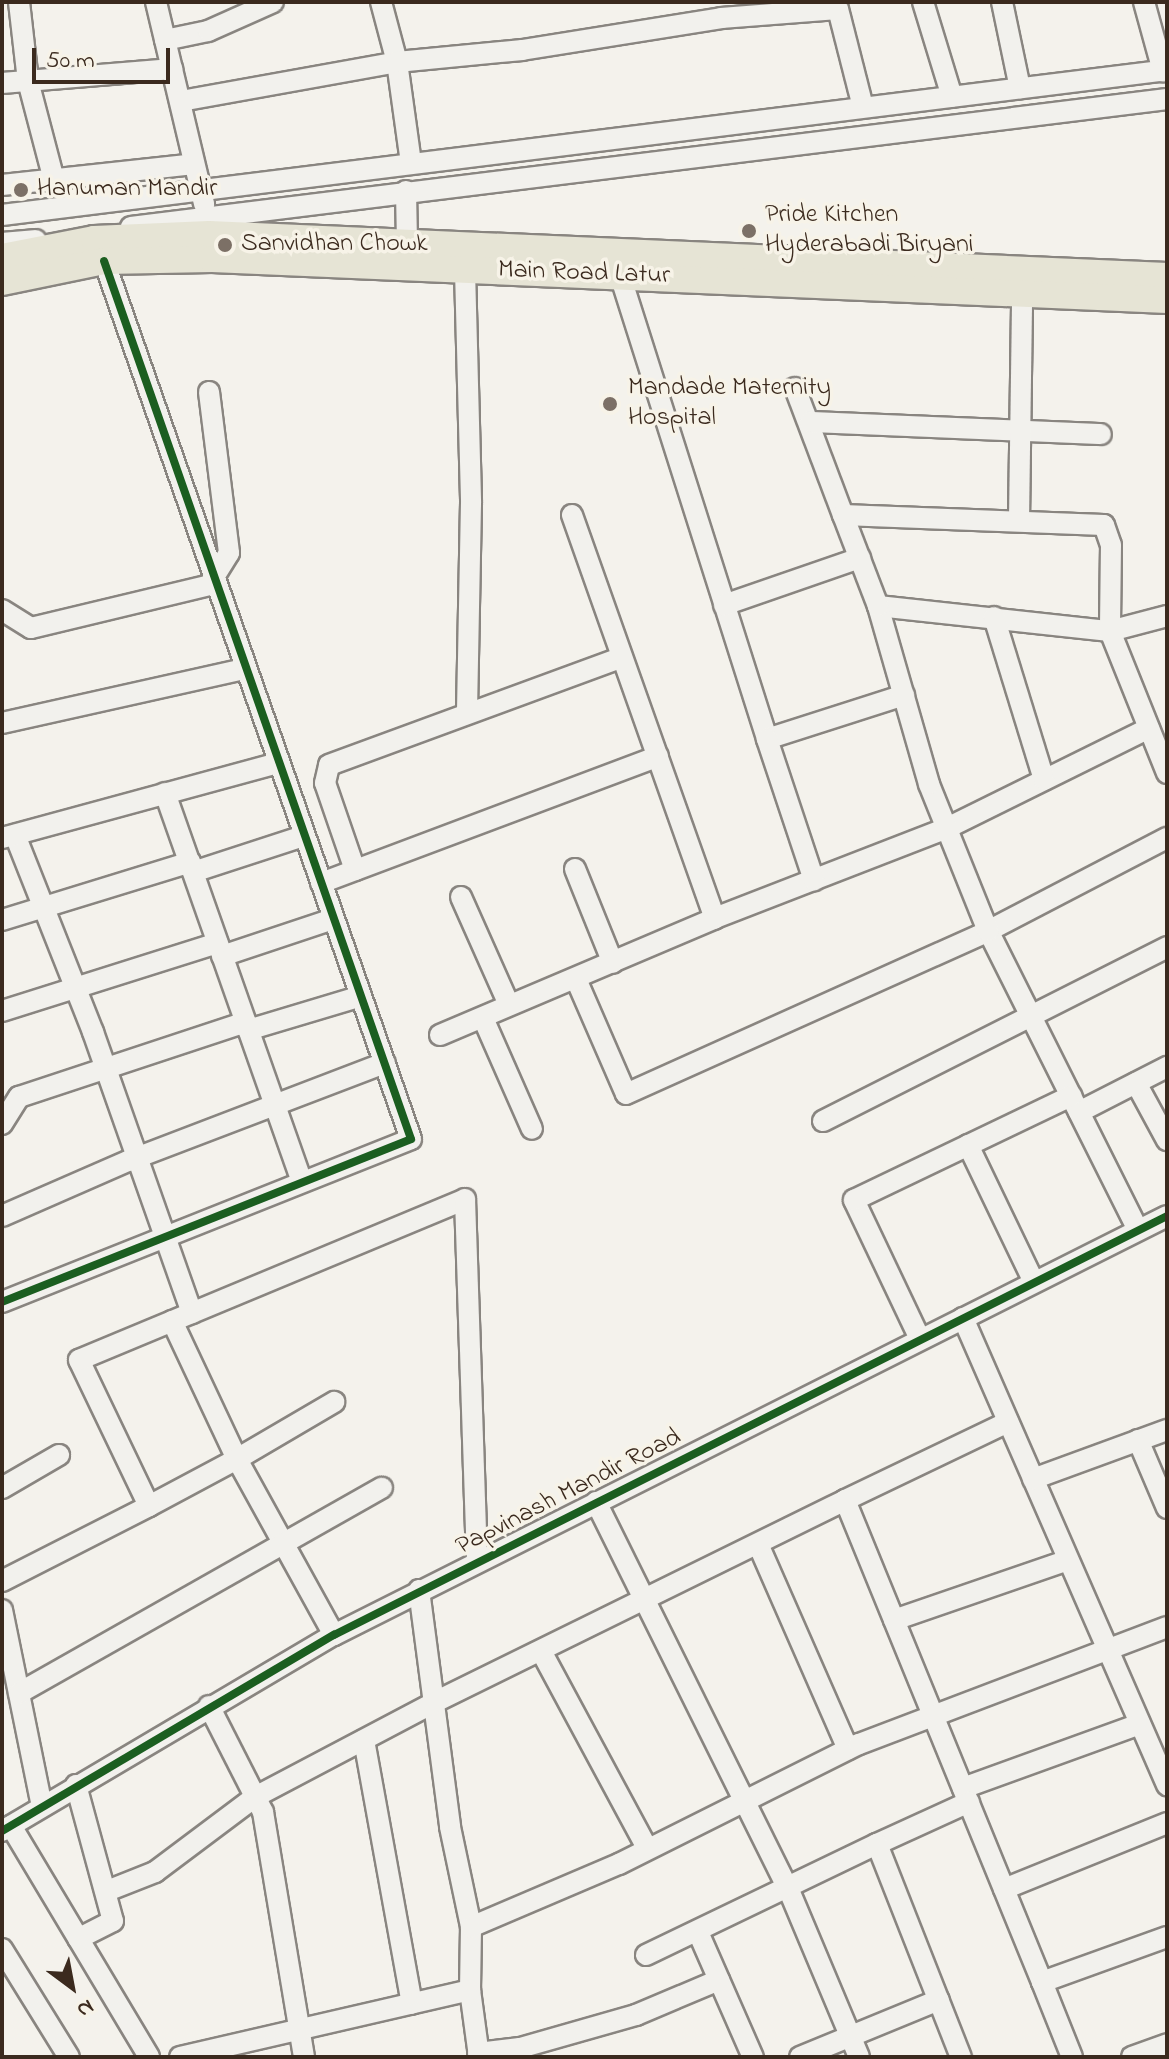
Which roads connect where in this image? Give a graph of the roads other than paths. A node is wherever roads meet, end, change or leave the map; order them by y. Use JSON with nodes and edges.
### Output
{"nodes":[{"id":1,"x":19,"y":2,"type":"edge"},
{"id":2,"x":156,"y":2,"type":"edge"},
{"id":3,"x":381,"y":2,"type":"edge"},
{"id":4,"x":923,"y":2,"type":"edge"},
{"id":5,"x":1002,"y":2,"type":"edge"},
{"id":6,"x":1144,"y":2,"type":"edge"},
{"id":7,"x":269,"y":3,"type":"edge"},
{"id":8,"x":837,"y":6,"type":"edge"},
{"id":9,"x":165,"y":40,"type":"junction"},
{"id":10,"x":397,"y":62,"type":"junction"},
{"id":11,"x":172,"y":69,"type":"junction"},
{"id":12,"x":1165,"y":71,"type":"edge"},
{"id":13,"x":28,"y":81,"type":"junction"},
{"id":14,"x":2,"y":83,"type":"edge"},
{"id":15,"x":1020,"y":88,"type":"junction"},
{"id":16,"x":952,"y":97,"type":"junction"},
{"id":17,"x":1167,"y":99,"type":"edge"},
{"id":18,"x":181,"y":101,"type":"junction"},
{"id":19,"x":863,"y":107,"type":"junction"},
{"id":20,"x":411,"y":163,"type":"junction"},
{"id":21,"x":194,"y":164,"type":"junction"},
{"id":22,"x":54,"y":180,"type":"junction"},
{"id":23,"x":2,"y":185,"type":"edge"},
{"id":24,"x":201,"y":190,"type":"junction"},
{"id":25,"x":406,"y":191,"type":"junction"},
{"id":26,"x":85,"y":205,"type":"junction"},
{"id":27,"x":2,"y":215,"type":"edge"},
{"id":28,"x":209,"y":237,"type":"junction"},
{"id":29,"x":2,"y":243,"type":"edge"},
{"id":30,"x":407,"y":243,"type":"junction"},
{"id":31,"x":97,"y":244,"type":"junction"},
{"id":32,"x":2,"y":257,"type":"edge"},
{"id":33,"x":465,"y":270,"type":"junction"},
{"id":34,"x":620,"y":275,"type":"junction"},
{"id":35,"x":1167,"y":276,"type":"edge"},
{"id":36,"x":2,"y":282,"type":"edge"},
{"id":37,"x":1022,"y":296,"type":"junction"},
{"id":38,"x":1167,"y":300,"type":"edge"},
{"id":39,"x":795,"y":388,"type":"dead end"},
{"id":40,"x":209,"y":392,"type":"dead end"},
{"id":41,"x":810,"y":422,"type":"junction"},
{"id":42,"x":1020,"y":430,"type":"junction"},
{"id":43,"x":1101,"y":434,"type":"dead end"},
{"id":44,"x":572,"y":515,"type":"dead end"},
{"id":45,"x":843,"y":515,"type":"junction"},
{"id":46,"x":1019,"y":520,"type":"junction"},
{"id":47,"x":860,"y":558,"type":"junction"},
{"id":48,"x":213,"y":582,"type":"junction"},
{"id":49,"x":724,"y":605,"type":"junction"},
{"id":50,"x":878,"y":606,"type":"junction"},
{"id":51,"x":2,"y":610,"type":"edge"},
{"id":52,"x":1167,"y":616,"type":"edge"},
{"id":53,"x":994,"y":617,"type":"junction"},
{"id":54,"x":1110,"y":631,"type":"junction"},
{"id":55,"x":622,"y":657,"type":"junction"},
{"id":56,"x":244,"y":669,"type":"junction"},
{"id":57,"x":904,"y":695,"type":"junction"},
{"id":58,"x":467,"y":711,"type":"junction"},
{"id":59,"x":2,"y":723,"type":"edge"},
{"id":60,"x":1149,"y":728,"type":"junction"},
{"id":61,"x":767,"y":739,"type":"junction"},
{"id":62,"x":658,"y":756,"type":"junction"},
{"id":63,"x":278,"y":763,"type":"junction"},
{"id":64,"x":1167,"y":773,"type":"edge"},
{"id":65,"x":1044,"y":780,"type":"junction"},
{"id":66,"x":165,"y":793,"type":"junction"},
{"id":67,"x":947,"y":828,"type":"junction"},
{"id":68,"x":9,"y":836,"type":"edge"},
{"id":69,"x":304,"y":836,"type":"junction"},
{"id":70,"x":1167,"y":838,"type":"edge"},
{"id":71,"x":191,"y":867,"type":"junction"},
{"id":72,"x":575,"y":869,"type":"dead end"},
{"id":73,"x":355,"y":870,"type":"junction"},
{"id":74,"x":814,"y":880,"type":"junction"},
{"id":75,"x":321,"y":883,"type":"junction"},
{"id":76,"x":461,"y":897,"type":"dead end"},
{"id":77,"x":43,"y":908,"type":"junction"},
{"id":78,"x":715,"y":918,"type":"junction"},
{"id":79,"x":333,"y":919,"type":"junction"},
{"id":80,"x":2,"y":920,"type":"edge"},
{"id":81,"x":988,"y":931,"type":"junction"},
{"id":82,"x":1167,"y":947,"type":"edge"},
{"id":83,"x":220,"y":950,"type":"junction"},
{"id":84,"x":613,"y":963,"type":"junction"},
{"id":85,"x":576,"y":979,"type":"junction"},
{"id":86,"x":75,"y":986,"type":"junction"},
{"id":87,"x":361,"y":996,"type":"junction"},
{"id":88,"x":509,"y":1005,"type":"junction"},
{"id":89,"x":2,"y":1011,"type":"edge"},
{"id":90,"x":1031,"y":1016,"type":"junction"},
{"id":91,"x":483,"y":1018,"type":"junction"},
{"id":92,"x":247,"y":1026,"type":"junction"},
{"id":93,"x":440,"y":1035,"type":"dead end"},
{"id":94,"x":385,"y":1063,"type":"junction"},
{"id":95,"x":1167,"y":1067,"type":"edge"},
{"id":96,"x":106,"y":1068,"type":"junction"},
{"id":97,"x":1136,"y":1083,"type":"junction"},
{"id":98,"x":1075,"y":1104,"type":"junction"},
{"id":99,"x":274,"y":1105,"type":"junction"},
{"id":100,"x":823,"y":1121,"type":"dead end"},
{"id":101,"x":2,"y":1124,"type":"edge"},
{"id":102,"x":532,"y":1129,"type":"dead end"},
{"id":103,"x":1167,"y":1140,"type":"edge"},
{"id":104,"x":968,"y":1145,"type":"junction"},
{"id":105,"x":136,"y":1158,"type":"junction"},
{"id":106,"x":302,"y":1182,"type":"junction"},
{"id":107,"x":2,"y":1216,"type":"edge"},
{"id":108,"x":1167,"y":1216,"type":"edge"},
{"id":109,"x":1138,"y":1230,"type":"junction"},
{"id":110,"x":166,"y":1236,"type":"junction"},
{"id":111,"x":1034,"y":1282,"type":"junction"},
{"id":112,"x":2,"y":1302,"type":"edge"},
{"id":113,"x":192,"y":1313,"type":"junction"},
{"id":114,"x":963,"y":1318,"type":"junction"},
{"id":115,"x":172,"y":1321,"type":"junction"},
{"id":116,"x":920,"y":1339,"type":"junction"},
{"id":117,"x":334,"y":1402,"type":"dead end"},
{"id":118,"x":1008,"y":1422,"type":"junction"},
{"id":119,"x":1167,"y":1430,"type":"edge"},
{"id":120,"x":1138,"y":1440,"type":"junction"},
{"id":121,"x":59,"y":1455,"type":"dead end"},
{"id":122,"x":237,"y":1459,"type":"junction"},
{"id":123,"x":1033,"y":1479,"type":"junction"},
{"id":124,"x":2,"y":1488,"type":"edge"},
{"id":125,"x":382,"y":1488,"type":"dead end"},
{"id":126,"x":845,"y":1500,"type":"junction"},
{"id":127,"x":596,"y":1502,"type":"junction"},
{"id":128,"x":149,"y":1506,"type":"junction"},
{"id":129,"x":1167,"y":1508,"type":"edge"},
{"id":130,"x":284,"y":1544,"type":"junction"},
{"id":131,"x":758,"y":1544,"type":"junction"},
{"id":132,"x":1068,"y":1560,"type":"junction"},
{"id":133,"x":477,"y":1562,"type":"junction"},
{"id":134,"x":2,"y":1581,"type":"edge"},
{"id":135,"x":419,"y":1590,"type":"junction"},
{"id":136,"x":645,"y":1601,"type":"junction"},
{"id":137,"x":2,"y":1610,"type":"edge"},
{"id":138,"x":894,"y":1620,"type":"junction"},
{"id":139,"x":1167,"y":1627,"type":"edge"},
{"id":140,"x":334,"y":1635,"type":"junction"},
{"id":141,"x":541,"y":1651,"type":"junction"},
{"id":142,"x":1109,"y":1653,"type":"junction"},
{"id":143,"x":8,"y":1667,"type":"edge"},
{"id":144,"x":19,"y":1693,"type":"junction"},
{"id":145,"x":433,"y":1703,"type":"junction"},
{"id":146,"x":209,"y":1706,"type":"junction"},
{"id":147,"x":934,"y":1716,"type":"junction"},
{"id":148,"x":1140,"y":1724,"type":"junction"},
{"id":149,"x":364,"y":1740,"type":"junction"},
{"id":150,"x":848,"y":1749,"type":"junction"},
{"id":151,"x":76,"y":1785,"type":"junction"},
{"id":152,"x":1167,"y":1785,"type":"edge"},
{"id":153,"x":966,"y":1795,"type":"junction"},
{"id":154,"x":255,"y":1797,"type":"junction"},
{"id":155,"x":743,"y":1800,"type":"junction"},
{"id":156,"x":42,"y":1806,"type":"junction"},
{"id":157,"x":1167,"y":1823,"type":"edge"},
{"id":158,"x":6,"y":1829,"type":"edge"},
{"id":159,"x":877,"y":1844,"type":"junction"},
{"id":160,"x":647,"y":1848,"type":"junction"},
{"id":161,"x":788,"y":1888,"type":"junction"},
{"id":162,"x":1004,"y":1889,"type":"junction"},
{"id":163,"x":107,"y":1891,"type":"junction"},
{"id":164,"x":471,"y":1927,"type":"junction"},
{"id":165,"x":698,"y":1932,"type":"junction"},
{"id":166,"x":1167,"y":1937,"type":"edge"},
{"id":167,"x":78,"y":1939,"type":"junction"},
{"id":168,"x":2,"y":1949,"type":"edge"},
{"id":169,"x":646,"y":1955,"type":"dead end"},
{"id":170,"x":719,"y":1980,"type":"junction"},
{"id":171,"x":1042,"y":1982,"type":"junction"},
{"id":172,"x":470,"y":1990,"type":"junction"},
{"id":173,"x":939,"y":2000,"type":"junction"},
{"id":174,"x":412,"y":2004,"type":"junction"},
{"id":175,"x":300,"y":2030,"type":"junction"},
{"id":176,"x":851,"y":2036,"type":"junction"},
{"id":177,"x":1167,"y":2044,"type":"edge"},
{"id":178,"x":478,"y":2055,"type":"edge"},
{"id":179,"x":69,"y":2057,"type":"edge"},
{"id":180,"x":149,"y":2057,"type":"edge"},
{"id":181,"x":180,"y":2057,"type":"edge"},
{"id":182,"x":304,"y":2057,"type":"edge"},
{"id":183,"x":753,"y":2057,"type":"edge"},
{"id":184,"x":800,"y":2057,"type":"edge"},
{"id":185,"x":859,"y":2057,"type":"edge"},
{"id":186,"x":961,"y":2057,"type":"edge"},
{"id":187,"x":1072,"y":2057,"type":"edge"},
{"id":188,"x":1132,"y":2057,"type":"edge"}],
"edges":[{"from":1,"to":13,"type":"street"},
{"from":2,"to":9,"type":"street"},
{"from":3,"to":10,"type":"street"},
{"from":4,"to":16,"type":"street"},
{"from":5,"to":15,"type":"street"},
{"from":6,"to":12,"type":"street"},
{"from":7,"to":9,"type":"street"},
{"from":8,"to":10,"type":"street"},
{"from":8,"to":19,"type":"street"},
{"from":9,"to":11,"type":"street"},
{"from":10,"to":18,"type":"street"},
{"from":10,"to":20,"type":"street"},
{"from":11,"to":13,"type":"street"},
{"from":11,"to":18,"type":"street"},
{"from":12,"to":15,"type":"street"},
{"from":13,"to":14,"type":"street"},
{"from":13,"to":22,"type":"street"},
{"from":15,"to":16,"type":"street"},
{"from":16,"to":19,"type":"street"},
{"from":17,"to":25,"type":"street"},
{"from":18,"to":21,"type":"street"},
{"from":19,"to":20,"type":"street"},
{"from":20,"to":24,"type":"street"},
{"from":21,"to":22,"type":"street"},
{"from":21,"to":24,"type":"street"},
{"from":22,"to":23,"type":"street"},
{"from":24,"to":26,"type":"street"},
{"from":24,"to":28,"type":"street"},
{"from":25,"to":28,"type":"street"},
{"from":25,"to":30,"type":"street"},
{"from":26,"to":27,"type":"street"},
{"from":26,"to":31,"type":"street"},
{"from":28,"to":30,"type":"main road","name":"Main Road Latur"},
{"from":28,"to":31,"type":"main road","name":"Main Road Latur"},
{"from":28,"to":31,"type":"street"},
{"from":28,"to":33,"type":"main road","name":"Main Road Latur"},
{"from":29,"to":31,"type":"street"},
{"from":30,"to":35,"type":"main road","name":"Main Road Latur"},
{"from":31,"to":32,"type":"main road","name":"Main Road Latur"},
{"from":31,"to":36,"type":"main road","name":"Main Road Latur"},
{"from":31,"to":48,"type":"street"},
{"from":33,"to":34,"type":"main road","name":"Main Road Latur"},
{"from":33,"to":58,"type":"street"},
{"from":34,"to":37,"type":"main road","name":"Main Road Latur"},
{"from":34,"to":49,"type":"street"},
{"from":37,"to":38,"type":"main road","name":"Main Road Latur"},
{"from":37,"to":42,"type":"street"},
{"from":39,"to":41,"type":"street"},
{"from":40,"to":48,"type":"street"},
{"from":41,"to":42,"type":"street"},
{"from":41,"to":45,"type":"street"},
{"from":42,"to":43,"type":"street"},
{"from":42,"to":46,"type":"street"},
{"from":44,"to":55,"type":"street"},
{"from":45,"to":46,"type":"street"},
{"from":45,"to":47,"type":"street"},
{"from":46,"to":54,"type":"street"},
{"from":47,"to":49,"type":"street"},
{"from":47,"to":50,"type":"street"},
{"from":48,"to":51,"type":"street"},
{"from":48,"to":56,"type":"street"},
{"from":49,"to":61,"type":"street"},
{"from":50,"to":53,"type":"street"},
{"from":50,"to":57,"type":"street"},
{"from":52,"to":54,"type":"street"},
{"from":53,"to":54,"type":"street"},
{"from":53,"to":65,"type":"street"},
{"from":54,"to":60,"type":"street"},
{"from":55,"to":58,"type":"street"},
{"from":55,"to":62,"type":"street"},
{"from":56,"to":59,"type":"street"},
{"from":56,"to":63,"type":"street"},
{"from":57,"to":61,"type":"street"},
{"from":57,"to":67,"type":"street"},
{"from":58,"to":73,"type":"street"},
{"from":60,"to":64,"type":"street"},
{"from":60,"to":65,"type":"street"},
{"from":61,"to":74,"type":"street"},
{"from":62,"to":73,"type":"street"},
{"from":62,"to":78,"type":"street"},
{"from":63,"to":66,"type":"street"},
{"from":63,"to":69,"type":"street"},
{"from":65,"to":67,"type":"street"},
{"from":66,"to":68,"type":"street"},
{"from":66,"to":71,"type":"street"},
{"from":67,"to":74,"type":"street"},
{"from":67,"to":81,"type":"street"},
{"from":68,"to":77,"type":"street"},
{"from":69,"to":71,"type":"street"},
{"from":69,"to":75,"type":"street"},
{"from":70,"to":81,"type":"street"},
{"from":71,"to":77,"type":"street"},
{"from":71,"to":83,"type":"street"},
{"from":72,"to":84,"type":"street"},
{"from":73,"to":75,"type":"street"},
{"from":74,"to":78,"type":"street"},
{"from":75,"to":79,"type":"street"},
{"from":76,"to":88,"type":"street"},
{"from":77,"to":80,"type":"street"},
{"from":77,"to":86,"type":"street"},
{"from":78,"to":84,"type":"street"},
{"from":79,"to":83,"type":"street"},
{"from":79,"to":87,"type":"street"},
{"from":81,"to":85,"type":"street"},
{"from":81,"to":90,"type":"street"},
{"from":82,"to":90,"type":"street"},
{"from":83,"to":86,"type":"street"},
{"from":83,"to":92,"type":"street"},
{"from":84,"to":85,"type":"street"},
{"from":85,"to":88,"type":"street"},
{"from":86,"to":89,"type":"street"},
{"from":86,"to":96,"type":"street"},
{"from":87,"to":92,"type":"street"},
{"from":87,"to":94,"type":"street"},
{"from":88,"to":91,"type":"street"},
{"from":90,"to":98,"type":"street"},
{"from":90,"to":100,"type":"street"},
{"from":91,"to":93,"type":"street"},
{"from":91,"to":102,"type":"street"},
{"from":92,"to":96,"type":"street"},
{"from":92,"to":99,"type":"street"},
{"from":94,"to":99,"type":"street"},
{"from":94,"to":106,"type":"street"},
{"from":95,"to":97,"type":"street"},
{"from":96,"to":101,"type":"street"},
{"from":96,"to":105,"type":"street"},
{"from":97,"to":98,"type":"street"},
{"from":97,"to":103,"type":"street"},
{"from":98,"to":104,"type":"street"},
{"from":98,"to":109,"type":"street"},
{"from":99,"to":105,"type":"street"},
{"from":99,"to":106,"type":"street"},
{"from":104,"to":111,"type":"street"},
{"from":104,"to":116,"type":"street"},
{"from":105,"to":107,"type":"street"},
{"from":105,"to":110,"type":"street"},
{"from":106,"to":110,"type":"street"},
{"from":108,"to":109,"type":"street","name":"Papvinash Mandir Road"},
{"from":109,"to":111,"type":"street","name":"Papvinash Mandir Road"},
{"from":110,"to":112,"type":"street"},
{"from":110,"to":113,"type":"street"},
{"from":111,"to":114,"type":"street","name":"Papvinash Mandir Road"},
{"from":113,"to":115,"type":"street"},
{"from":113,"to":133,"type":"street"},
{"from":114,"to":116,"type":"street","name":"Papvinash Mandir Road"},
{"from":114,"to":118,"type":"street"},
{"from":115,"to":122,"type":"street"},
{"from":115,"to":128,"type":"street"},
{"from":116,"to":127,"type":"street","name":"Papvinash Mandir Road"},
{"from":117,"to":122,"type":"street"},
{"from":118,"to":123,"type":"street"},
{"from":118,"to":126,"type":"street"},
{"from":119,"to":120,"type":"street"},
{"from":120,"to":123,"type":"street"},
{"from":120,"to":129,"type":"street"},
{"from":121,"to":124,"type":"street"},
{"from":122,"to":128,"type":"street"},
{"from":122,"to":130,"type":"street"},
{"from":123,"to":132,"type":"street"},
{"from":125,"to":130,"type":"street"},
{"from":126,"to":131,"type":"street"},
{"from":126,"to":138,"type":"street"},
{"from":127,"to":133,"type":"street","name":"Papvinash Mandir Road"},
{"from":127,"to":136,"type":"street"},
{"from":128,"to":134,"type":"street"},
{"from":130,"to":140,"type":"street"},
{"from":130,"to":144,"type":"street"},
{"from":131,"to":136,"type":"street"},
{"from":131,"to":150,"type":"street"},
{"from":132,"to":138,"type":"street"},
{"from":132,"to":142,"type":"street"},
{"from":133,"to":135,"type":"street","name":"Papvinash Mandir Road"},
{"from":135,"to":140,"type":"street","name":"Papvinash Mandir Road"},
{"from":135,"to":145,"type":"street"},
{"from":136,"to":141,"type":"street"},
{"from":136,"to":155,"type":"street"},
{"from":137,"to":143,"type":"street"},
{"from":138,"to":147,"type":"street"},
{"from":139,"to":142,"type":"street"},
{"from":140,"to":146,"type":"street","name":"Papvinash Mandir Road"},
{"from":141,"to":145,"type":"street"},
{"from":141,"to":160,"type":"street"},
{"from":142,"to":147,"type":"street"},
{"from":142,"to":148,"type":"street"},
{"from":143,"to":144,"type":"street"},
{"from":144,"to":156,"type":"street"},
{"from":145,"to":149,"type":"street"},
{"from":145,"to":164,"type":"street"},
{"from":146,"to":151,"type":"street","name":"Papvinash Mandir Road"},
{"from":146,"to":154,"type":"street"},
{"from":147,"to":150,"type":"street"},
{"from":147,"to":153,"type":"street"},
{"from":148,"to":152,"type":"street"},
{"from":148,"to":153,"type":"street"},
{"from":149,"to":154,"type":"street"},
{"from":149,"to":174,"type":"street"},
{"from":150,"to":155,"type":"street"},
{"from":151,"to":156,"type":"street","name":"Papvinash Mandir Road"},
{"from":151,"to":163,"type":"street"},
{"from":153,"to":159,"type":"street"},
{"from":153,"to":162,"type":"street"},
{"from":154,"to":163,"type":"street"},
{"from":154,"to":175,"type":"street"},
{"from":155,"to":160,"type":"street"},
{"from":155,"to":161,"type":"street"},
{"from":156,"to":158,"type":"street","name":"Papvinash Mandir Road"},
{"from":157,"to":162,"type":"street"},
{"from":158,"to":167,"type":"street"},
{"from":159,"to":161,"type":"street"},
{"from":159,"to":173,"type":"street"},
{"from":160,"to":164,"type":"street"},
{"from":161,"to":165,"type":"street"},
{"from":161,"to":176,"type":"street"},
{"from":162,"to":171,"type":"street"},
{"from":163,"to":167,"type":"street"},
{"from":164,"to":172,"type":"street"},
{"from":165,"to":169,"type":"street"},
{"from":165,"to":170,"type":"street"},
{"from":166,"to":171,"type":"street"},
{"from":167,"to":180,"type":"street"},
{"from":168,"to":179,"type":"street"},
{"from":170,"to":178,"type":"street"},
{"from":170,"to":183,"type":"street"},
{"from":171,"to":187,"type":"street"},
{"from":172,"to":174,"type":"street"},
{"from":172,"to":178,"type":"street"},
{"from":173,"to":176,"type":"street"},
{"from":173,"to":186,"type":"street"},
{"from":174,"to":175,"type":"street"},
{"from":175,"to":181,"type":"street"},
{"from":175,"to":182,"type":"street"},
{"from":176,"to":184,"type":"street"},
{"from":176,"to":185,"type":"street"},
{"from":177,"to":188,"type":"street"}]}
